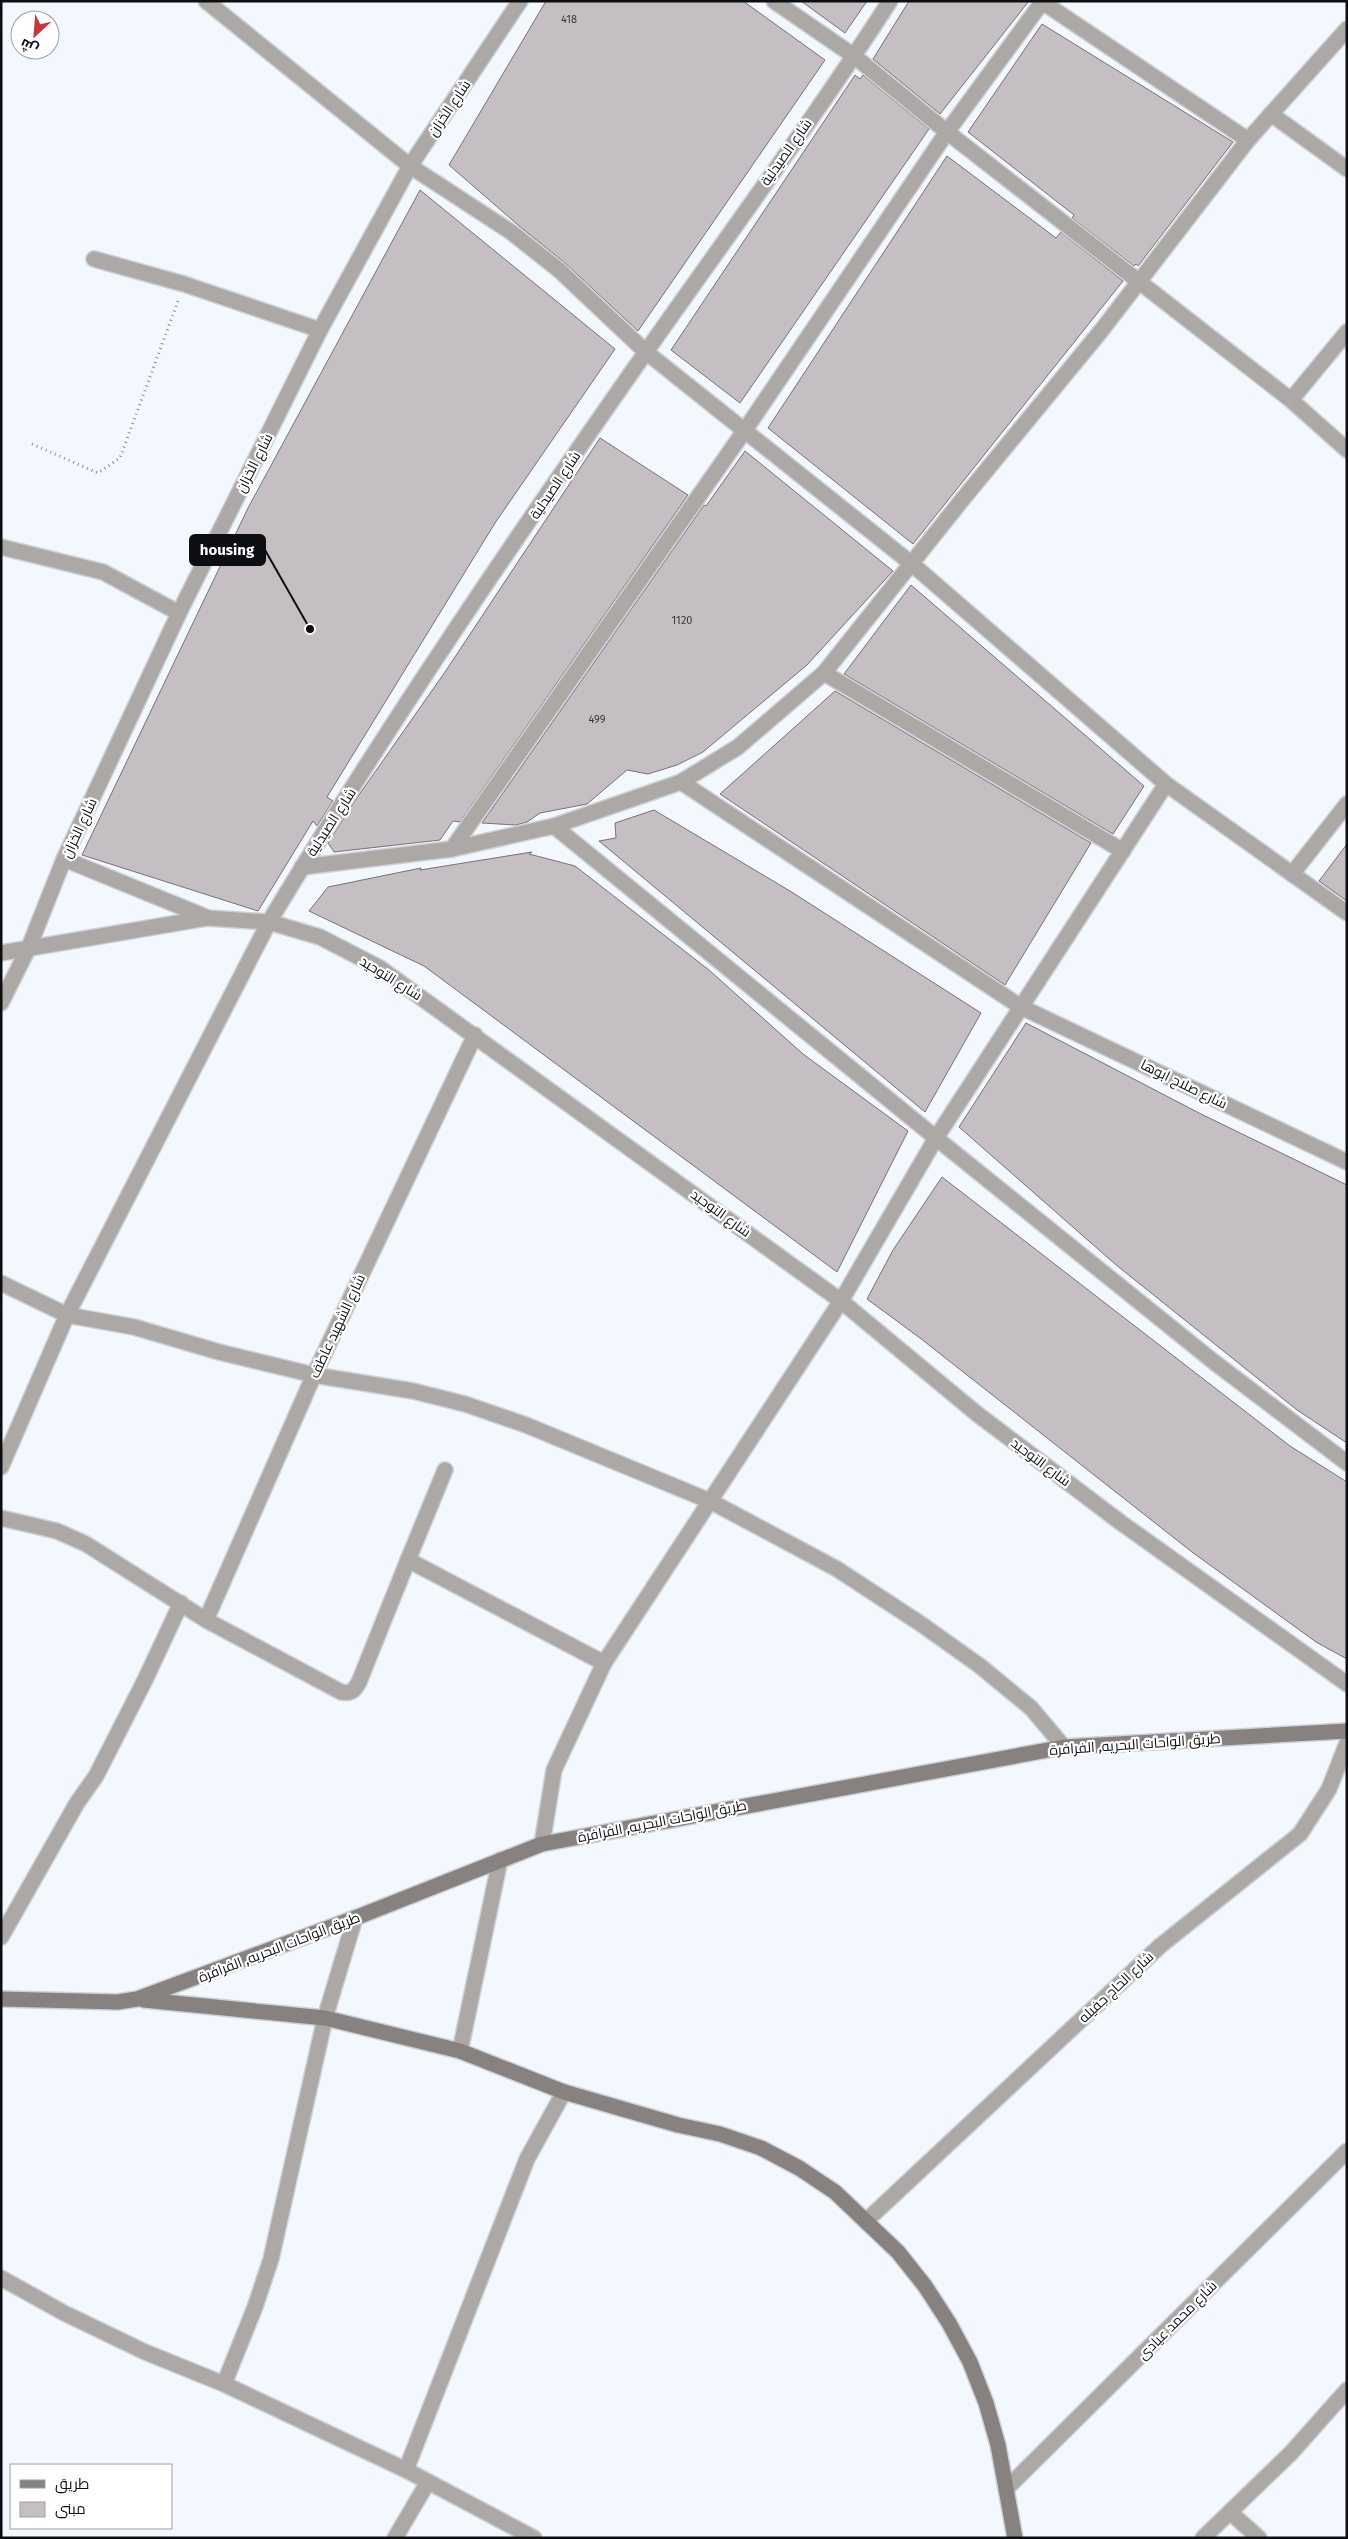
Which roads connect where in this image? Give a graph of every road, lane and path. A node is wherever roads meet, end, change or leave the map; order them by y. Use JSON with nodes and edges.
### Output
{"nodes":[{"id":1,"x":206,"y":1,"type":"edge"},
{"id":2,"x":520,"y":1,"type":"edge"},
{"id":3,"x":774,"y":1,"type":"edge"},
{"id":4,"x":890,"y":1,"type":"edge"},
{"id":5,"x":1042,"y":2,"type":"edge"},
{"id":6,"x":1347,"y":29,"type":"edge"},
{"id":7,"x":854,"y":56,"type":"junction"},
{"id":8,"x":1271,"y":114,"type":"junction"},
{"id":9,"x":947,"y":132,"type":"junction"},
{"id":10,"x":1248,"y":140,"type":"junction"},
{"id":11,"x":410,"y":166,"type":"junction"},
{"id":12,"x":1347,"y":168,"type":"edge"},
{"id":13,"x":94,"y":259,"type":"dead end"},
{"id":14,"x":1140,"y":281,"type":"junction"},
{"id":15,"x":184,"y":284,"type":"junction"},
{"id":16,"x":320,"y":330,"type":"junction"},
{"id":17,"x":1347,"y":332,"type":"edge"},
{"id":18,"x":646,"y":352,"type":"junction"},
{"id":19,"x":1291,"y":400,"type":"junction"},
{"id":20,"x":745,"y":430,"type":"junction"},
{"id":21,"x":32,"y":444,"type":"dead end"},
{"id":22,"x":1347,"y":450,"type":"edge"},
{"id":23,"x":1,"y":547,"type":"edge"},
{"id":24,"x":912,"y":564,"type":"junction"},
{"id":25,"x":179,"y":613,"type":"junction"},
{"id":26,"x":824,"y":674,"type":"junction"},
{"id":27,"x":681,"y":782,"type":"junction"},
{"id":28,"x":1166,"y":784,"type":"junction"},
{"id":29,"x":1347,"y":804,"type":"edge"},
{"id":30,"x":554,"y":826,"type":"junction"},
{"id":31,"x":452,"y":849,"type":"junction"},
{"id":32,"x":1123,"y":851,"type":"junction"},
{"id":33,"x":64,"y":859,"type":"junction"},
{"id":34,"x":302,"y":867,"type":"junction"},
{"id":35,"x":1292,"y":874,"type":"junction"},
{"id":36,"x":1347,"y":913,"type":"edge"},
{"id":37,"x":207,"y":918,"type":"junction"},
{"id":38,"x":269,"y":922,"type":"junction"},
{"id":39,"x":29,"y":947,"type":"junction"},
{"id":40,"x":1,"y":953,"type":"edge"},
{"id":41,"x":1,"y":1003,"type":"edge"},
{"id":42,"x":1021,"y":1007,"type":"junction"},
{"id":43,"x":475,"y":1035,"type":"junction"},
{"id":44,"x":936,"y":1138,"type":"junction"},
{"id":45,"x":1347,"y":1162,"type":"edge"},
{"id":46,"x":1,"y":1283,"type":"edge"},
{"id":47,"x":841,"y":1301,"type":"junction"},
{"id":48,"x":67,"y":1315,"type":"junction"},
{"id":49,"x":314,"y":1375,"type":"junction"},
{"id":50,"x":1347,"y":1463,"type":"edge"},
{"id":51,"x":1,"y":1467,"type":"edge"},
{"id":52,"x":445,"y":1470,"type":"dead end"},
{"id":53,"x":710,"y":1501,"type":"junction"},
{"id":54,"x":1,"y":1518,"type":"edge"},
{"id":55,"x":408,"y":1560,"type":"junction"},
{"id":56,"x":180,"y":1603,"type":"junction"},
{"id":57,"x":206,"y":1620,"type":"junction"},
{"id":58,"x":604,"y":1663,"type":"junction"},
{"id":59,"x":1347,"y":1684,"type":"edge"},
{"id":60,"x":1347,"y":1731,"type":"edge"},
{"id":61,"x":1347,"y":1743,"type":"edge"},
{"id":62,"x":1064,"y":1747,"type":"junction"},
{"id":63,"x":542,"y":1844,"type":"junction"},
{"id":64,"x":500,"y":1860,"type":"junction"},
{"id":65,"x":355,"y":1918,"type":"junction"},
{"id":66,"x":1,"y":1937,"type":"edge"},
{"id":67,"x":1,"y":1999,"type":"edge"},
{"id":68,"x":137,"y":1999,"type":"junction"},
{"id":69,"x":325,"y":2018,"type":"junction"},
{"id":70,"x":460,"y":2051,"type":"junction"},
{"id":71,"x":564,"y":2092,"type":"junction"},
{"id":72,"x":1347,"y":2151,"type":"edge"},
{"id":73,"x":866,"y":2221,"type":"junction"},
{"id":74,"x":1,"y":2278,"type":"edge"},
{"id":75,"x":224,"y":2384,"type":"junction"},
{"id":76,"x":1347,"y":2390,"type":"edge"},
{"id":77,"x":406,"y":2470,"type":"junction"},
{"id":78,"x":428,"y":2482,"type":"junction"},
{"id":79,"x":1007,"y":2488,"type":"junction"},
{"id":80,"x":1231,"y":2513,"type":"junction"},
{"id":81,"x":395,"y":2538,"type":"edge"},
{"id":82,"x":534,"y":2538,"type":"edge"},
{"id":83,"x":1015,"y":2538,"type":"edge"},
{"id":84,"x":1203,"y":2538,"type":"edge"},
{"id":85,"x":1259,"y":2538,"type":"edge"}],
"edges":[{"from":1,"to":11,"type":"street"},
{"from":2,"to":11,"type":"street","name":"شارع الخزان"},
{"from":3,"to":7,"type":"street"},
{"from":4,"to":7,"type":"street","name":"شارع الصيدلية"},
{"from":5,"to":9,"type":"street"},
{"from":5,"to":10,"type":"street"},
{"from":6,"to":8,"type":"street"},
{"from":7,"to":9,"type":"street"},
{"from":7,"to":18,"type":"street","name":"شارع الصيدلية"},
{"from":8,"to":10,"type":"street"},
{"from":8,"to":12,"type":"street"},
{"from":9,"to":14,"type":"street"},
{"from":9,"to":20,"type":"street"},
{"from":10,"to":14,"type":"street"},
{"from":11,"to":16,"type":"street","name":"شارع الخزان"},
{"from":11,"to":18,"type":"street"},
{"from":13,"to":15,"type":"street"},
{"from":14,"to":19,"type":"street"},
{"from":14,"to":24,"type":"street"},
{"from":15,"to":16,"type":"street"},
{"from":15,"to":21,"type":"path"},
{"from":16,"to":25,"type":"street","name":"شارع الخزان"},
{"from":17,"to":19,"type":"street"},
{"from":18,"to":20,"type":"street"},
{"from":18,"to":34,"type":"street","name":"شارع الصيدلية"},
{"from":19,"to":22,"type":"street"},
{"from":20,"to":24,"type":"street"},
{"from":20,"to":31,"type":"street"},
{"from":23,"to":25,"type":"street"},
{"from":24,"to":26,"type":"street"},
{"from":24,"to":28,"type":"street"},
{"from":25,"to":33,"type":"street","name":"شارع الخزان"},
{"from":26,"to":27,"type":"street"},
{"from":26,"to":32,"type":"street"},
{"from":27,"to":30,"type":"street"},
{"from":27,"to":42,"type":"street","name":"شارع صلاح ابوها"},
{"from":28,"to":32,"type":"street"},
{"from":28,"to":35,"type":"street"},
{"from":29,"to":35,"type":"street"},
{"from":30,"to":31,"type":"street"},
{"from":30,"to":44,"type":"street"},
{"from":31,"to":34,"type":"street"},
{"from":32,"to":42,"type":"street"},
{"from":33,"to":37,"type":"street"},
{"from":33,"to":39,"type":"street","name":"شارع الخزان"},
{"from":34,"to":38,"type":"street","name":"شارع الصيدلية"},
{"from":35,"to":36,"type":"street"},
{"from":37,"to":38,"type":"street","name":"شارع التوحيد"},
{"from":37,"to":39,"type":"street","name":"شارع التوحيد"},
{"from":38,"to":43,"type":"street","name":"شارع التوحيد"},
{"from":38,"to":48,"type":"street","name":"شارع الصيدلية"},
{"from":39,"to":40,"type":"street","name":"شارع التوحيد"},
{"from":39,"to":41,"type":"street","name":"شارع الخزان"},
{"from":42,"to":44,"type":"street"},
{"from":42,"to":45,"type":"street","name":"شارع صلاح ابوها"},
{"from":43,"to":47,"type":"street","name":"شارع التوحيد"},
{"from":43,"to":49,"type":"street","name":"شارع الشهيد عاطف"},
{"from":44,"to":47,"type":"street"},
{"from":44,"to":50,"type":"street"},
{"from":46,"to":48,"type":"street"},
{"from":47,"to":53,"type":"street"},
{"from":47,"to":59,"type":"street","name":"شارع التوحيد"},
{"from":48,"to":49,"type":"street"},
{"from":48,"to":51,"type":"street","name":"شارع الصيدلية"},
{"from":49,"to":53,"type":"street"},
{"from":49,"to":57,"type":"street","name":"شارع الشهيد عاطف"},
{"from":52,"to":55,"type":"street"},
{"from":53,"to":58,"type":"street"},
{"from":53,"to":62,"type":"street"},
{"from":54,"to":56,"type":"street"},
{"from":55,"to":57,"type":"street"},
{"from":55,"to":58,"type":"street"},
{"from":56,"to":57,"type":"street"},
{"from":56,"to":66,"type":"street"},
{"from":58,"to":63,"type":"street"},
{"from":60,"to":62,"type":"main road","name":"طريق الواحات البحريه, الفرافرة"},
{"from":61,"to":73,"type":"street","name":"شارع الحاج جفيله"},
{"from":62,"to":63,"type":"main road","name":"طريق الواحات البحريه, الفرافرة"},
{"from":63,"to":64,"type":"main road","name":"طريق الواحات البحريه, الفرافرة"},
{"from":64,"to":65,"type":"main road","name":"طريق الواحات البحريه, الفرافرة"},
{"from":64,"to":70,"type":"street"},
{"from":65,"to":68,"type":"main road","name":"طريق الواحات البحريه, الفرافرة"},
{"from":65,"to":69,"type":"street"},
{"from":67,"to":68,"type":"main road","name":"طريق الواحات البحريه, الفرافرة"},
{"from":68,"to":69,"type":"main road"},
{"from":69,"to":70,"type":"main road"},
{"from":69,"to":75,"type":"street"},
{"from":70,"to":71,"type":"main road"},
{"from":71,"to":73,"type":"main road"},
{"from":71,"to":77,"type":"street"},
{"from":72,"to":79,"type":"street","name":"شارع محمد عيادى"},
{"from":73,"to":79,"type":"main road"},
{"from":74,"to":75,"type":"street"},
{"from":75,"to":77,"type":"street"},
{"from":76,"to":80,"type":"street"},
{"from":77,"to":78,"type":"street"},
{"from":78,"to":81,"type":"street"},
{"from":78,"to":82,"type":"street"},
{"from":79,"to":83,"type":"main road"},
{"from":80,"to":84,"type":"street"},
{"from":80,"to":85,"type":"street"}]}
